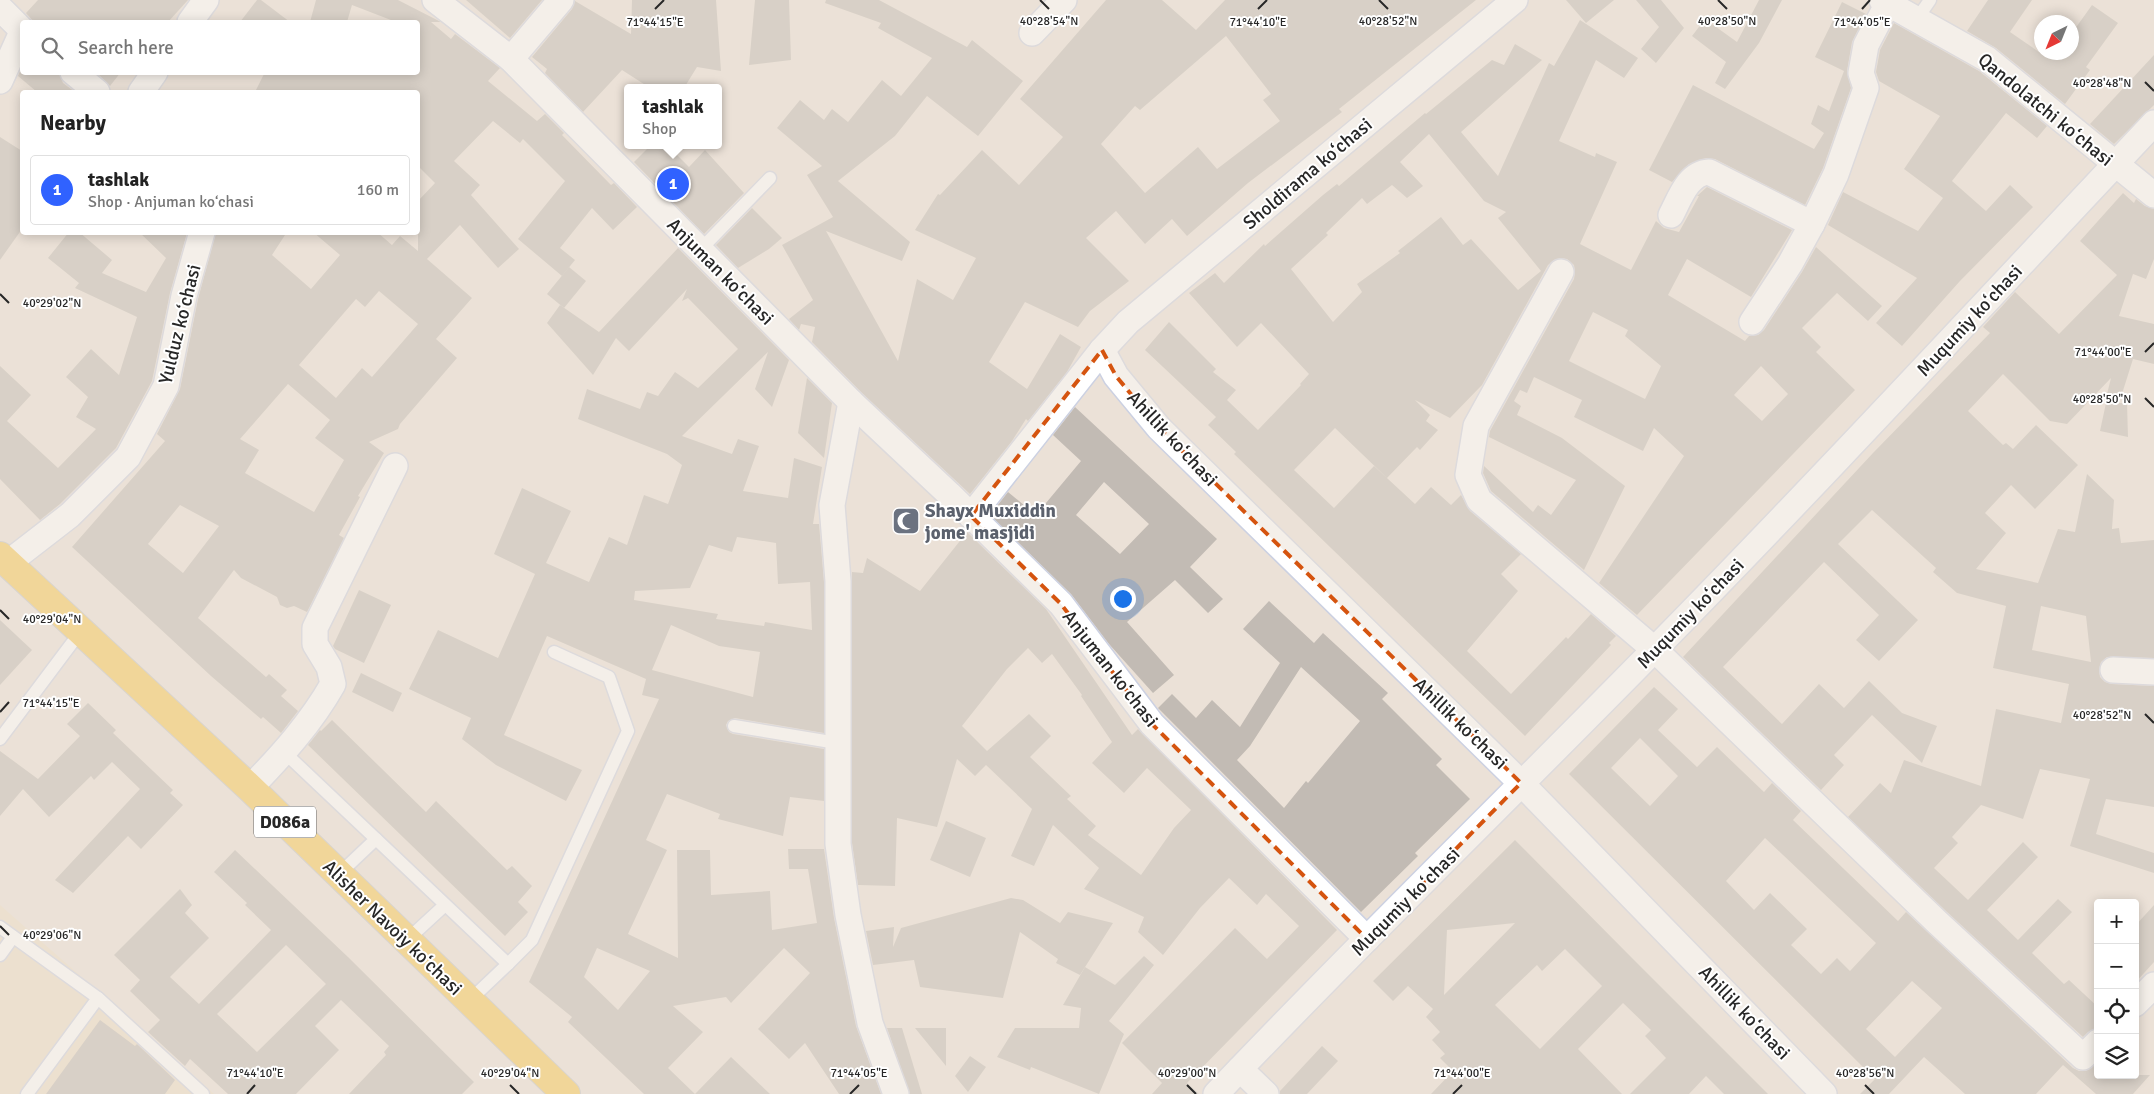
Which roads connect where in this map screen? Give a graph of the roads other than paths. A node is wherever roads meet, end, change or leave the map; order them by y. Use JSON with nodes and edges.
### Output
{"nodes":[{"id":1,"x":206,"y":0,"type":"edge"},
{"id":2,"x":434,"y":0,"type":"edge"},
{"id":3,"x":561,"y":0,"type":"edge"},
{"id":4,"x":1064,"y":0,"type":"edge"},
{"id":5,"x":1515,"y":0,"type":"edge"},
{"id":6,"x":1885,"y":2,"type":"edge"},
{"id":7,"x":0,"y":8,"type":"edge"},
{"id":8,"x":1924,"y":10,"type":"edge"},
{"id":9,"x":191,"y":20,"type":"edge"},
{"id":10,"x":20,"y":29,"type":"edge"},
{"id":11,"x":1032,"y":33,"type":"dead end"},
{"id":12,"x":20,"y":35,"type":"edge"},
{"id":13,"x":511,"y":59,"type":"junction"},
{"id":14,"x":77,"y":75,"type":"edge"},
{"id":15,"x":153,"y":75,"type":"edge"},
{"id":16,"x":0,"y":80,"type":"edge"},
{"id":17,"x":95,"y":90,"type":"edge"},
{"id":18,"x":142,"y":90,"type":"edge"},
{"id":19,"x":2154,"y":123,"type":"edge"},
{"id":20,"x":2115,"y":164,"type":"junction"},
{"id":21,"x":770,"y":178,"type":"dead end"},
{"id":22,"x":2154,"y":195,"type":"edge"},
{"id":23,"x":1671,"y":215,"type":"dead end"},
{"id":24,"x":1812,"y":224,"type":"junction"},
{"id":25,"x":201,"y":235,"type":"edge"},
{"id":26,"x":700,"y":250,"type":"junction"},
{"id":27,"x":1561,"y":272,"type":"dead end"},
{"id":28,"x":1752,"y":322,"type":"dead end"},
{"id":29,"x":1102,"y":350,"type":"junction"},
{"id":30,"x":851,"y":402,"type":"junction"},
{"id":31,"x":395,"y":466,"type":"dead end"},
{"id":32,"x":971,"y":516,"type":"junction"},
{"id":33,"x":4,"y":560,"type":"edge"},
{"id":34,"x":81,"y":631,"type":"junction"},
{"id":35,"x":1655,"y":650,"type":"junction"},
{"id":36,"x":554,"y":652,"type":"dead end"},
{"id":37,"x":2113,"y":670,"type":"dead end"},
{"id":38,"x":2154,"y":672,"type":"edge"},
{"id":39,"x":734,"y":726,"type":"dead end"},
{"id":40,"x":0,"y":738,"type":"edge"},
{"id":41,"x":837,"y":742,"type":"junction"},
{"id":42,"x":284,"y":752,"type":"junction"},
{"id":43,"x":1521,"y":783,"type":"junction"},
{"id":44,"x":250,"y":788,"type":"junction"},
{"id":45,"x":376,"y":839,"type":"junction"},
{"id":46,"x":339,"y":874,"type":"junction"},
{"id":47,"x":445,"y":905,"type":"junction"},
{"id":48,"x":0,"y":927,"type":"edge"},
{"id":49,"x":14,"y":937,"type":"junction"},
{"id":50,"x":1367,"y":939,"type":"junction"},
{"id":51,"x":407,"y":940,"type":"junction"},
{"id":52,"x":0,"y":955,"type":"edge"},
{"id":53,"x":508,"y":964,"type":"junction"},
{"id":54,"x":2154,"y":985,"type":"edge"},
{"id":55,"x":98,"y":998,"type":"junction"},
{"id":56,"x":2139,"y":1000,"type":"edge"},
{"id":57,"x":469,"y":1001,"type":"junction"},
{"id":58,"x":2094,"y":1046,"type":"edge"},
{"id":59,"x":1240,"y":1069,"type":"junction"},
{"id":60,"x":27,"y":1094,"type":"edge"},
{"id":61,"x":203,"y":1094,"type":"edge"},
{"id":62,"x":566,"y":1094,"type":"edge"},
{"id":63,"x":896,"y":1094,"type":"edge"},
{"id":64,"x":1216,"y":1094,"type":"edge"},
{"id":65,"x":1266,"y":1094,"type":"edge"},
{"id":66,"x":1824,"y":1094,"type":"edge"}],
"edges":[{"from":1,"to":9,"type":"street"},
{"from":2,"to":13,"type":"street","name":"Anjuman koʻchasi"},
{"from":3,"to":13,"type":"street"},
{"from":4,"to":11,"type":"street"},
{"from":5,"to":29,"type":"street","name":"Sholdirama ko‘chasi"},
{"from":6,"to":8,"type":"street","name":"Qandolatchi koʻchasi"},
{"from":6,"to":24,"type":"street"},
{"from":7,"to":10,"type":"street"},
{"from":8,"to":20,"type":"street","name":"Qandolatchi koʻchasi"},
{"from":12,"to":16,"type":"street"},
{"from":13,"to":26,"type":"street","name":"Anjuman koʻchasi"},
{"from":14,"to":17,"type":"street"},
{"from":15,"to":18,"type":"street"},
{"from":19,"to":20,"type":"street","name":"Muqumiy koʻchasi"},
{"from":20,"to":22,"type":"street","name":"Qandolatchi koʻchasi"},
{"from":20,"to":35,"type":"street","name":"Muqumiy koʻchasi"},
{"from":21,"to":26,"type":"lane"},
{"from":23,"to":24,"type":"street"},
{"from":24,"to":28,"type":"street"},
{"from":25,"to":33,"type":"street","name":"Yulduz koʻchasi"},
{"from":26,"to":30,"type":"street","name":"Anjuman koʻchasi"},
{"from":27,"to":35,"type":"street"},
{"from":29,"to":32,"type":"street","name":"Sholdirama ko‘chasi"},
{"from":29,"to":43,"type":"street","name":"Ahillik koʻchasi"},
{"from":30,"to":32,"type":"street","name":"Anjuman koʻchasi"},
{"from":30,"to":41,"type":"street"},
{"from":31,"to":42,"type":"street"},
{"from":32,"to":50,"type":"street","name":"Anjuman koʻchasi"},
{"from":33,"to":34,"type":"main road","name":"Alisher Navoiy koʻchasi","number":"D086a"},
{"from":34,"to":40,"type":"lane"},
{"from":34,"to":44,"type":"main road","name":"Alisher Navoiy koʻchasi","number":"D086a"},
{"from":35,"to":43,"type":"street","name":"Muqumiy koʻchasi"},
{"from":35,"to":58,"type":"street"},
{"from":36,"to":53,"type":"lane"},
{"from":37,"to":38,"type":"street"},
{"from":39,"to":41,"type":"lane"},
{"from":41,"to":63,"type":"street"},
{"from":42,"to":44,"type":"street"},
{"from":42,"to":45,"type":"lane"},
{"from":43,"to":50,"type":"street","name":"Muqumiy koʻchasi"},
{"from":43,"to":66,"type":"street","name":"Ahillik koʻchasi"},
{"from":44,"to":46,"type":"main road","name":"Alisher Navoiy koʻchasi","number":"D086a"},
{"from":45,"to":46,"type":"lane"},
{"from":45,"to":47,"type":"lane"},
{"from":46,"to":51,"type":"main road","name":"Alisher Navoiy koʻchasi","number":"D086a"},
{"from":47,"to":51,"type":"lane"},
{"from":47,"to":53,"type":"lane"},
{"from":48,"to":49,"type":"lane"},
{"from":49,"to":52,"type":"lane"},
{"from":49,"to":55,"type":"lane"},
{"from":50,"to":59,"type":"street","name":"Muqumiy koʻchasi"},
{"from":51,"to":57,"type":"main road","name":"Alisher Navoiy koʻchasi","number":"D086a"},
{"from":53,"to":57,"type":"lane"},
{"from":54,"to":56,"type":"street"},
{"from":55,"to":60,"type":"lane"},
{"from":55,"to":61,"type":"lane"},
{"from":57,"to":62,"type":"main road","name":"Alisher Navoiy koʻchasi","number":"D086a"},
{"from":59,"to":64,"type":"street","name":"Muqumiy koʻchasi"},
{"from":59,"to":65,"type":"street"}]}
